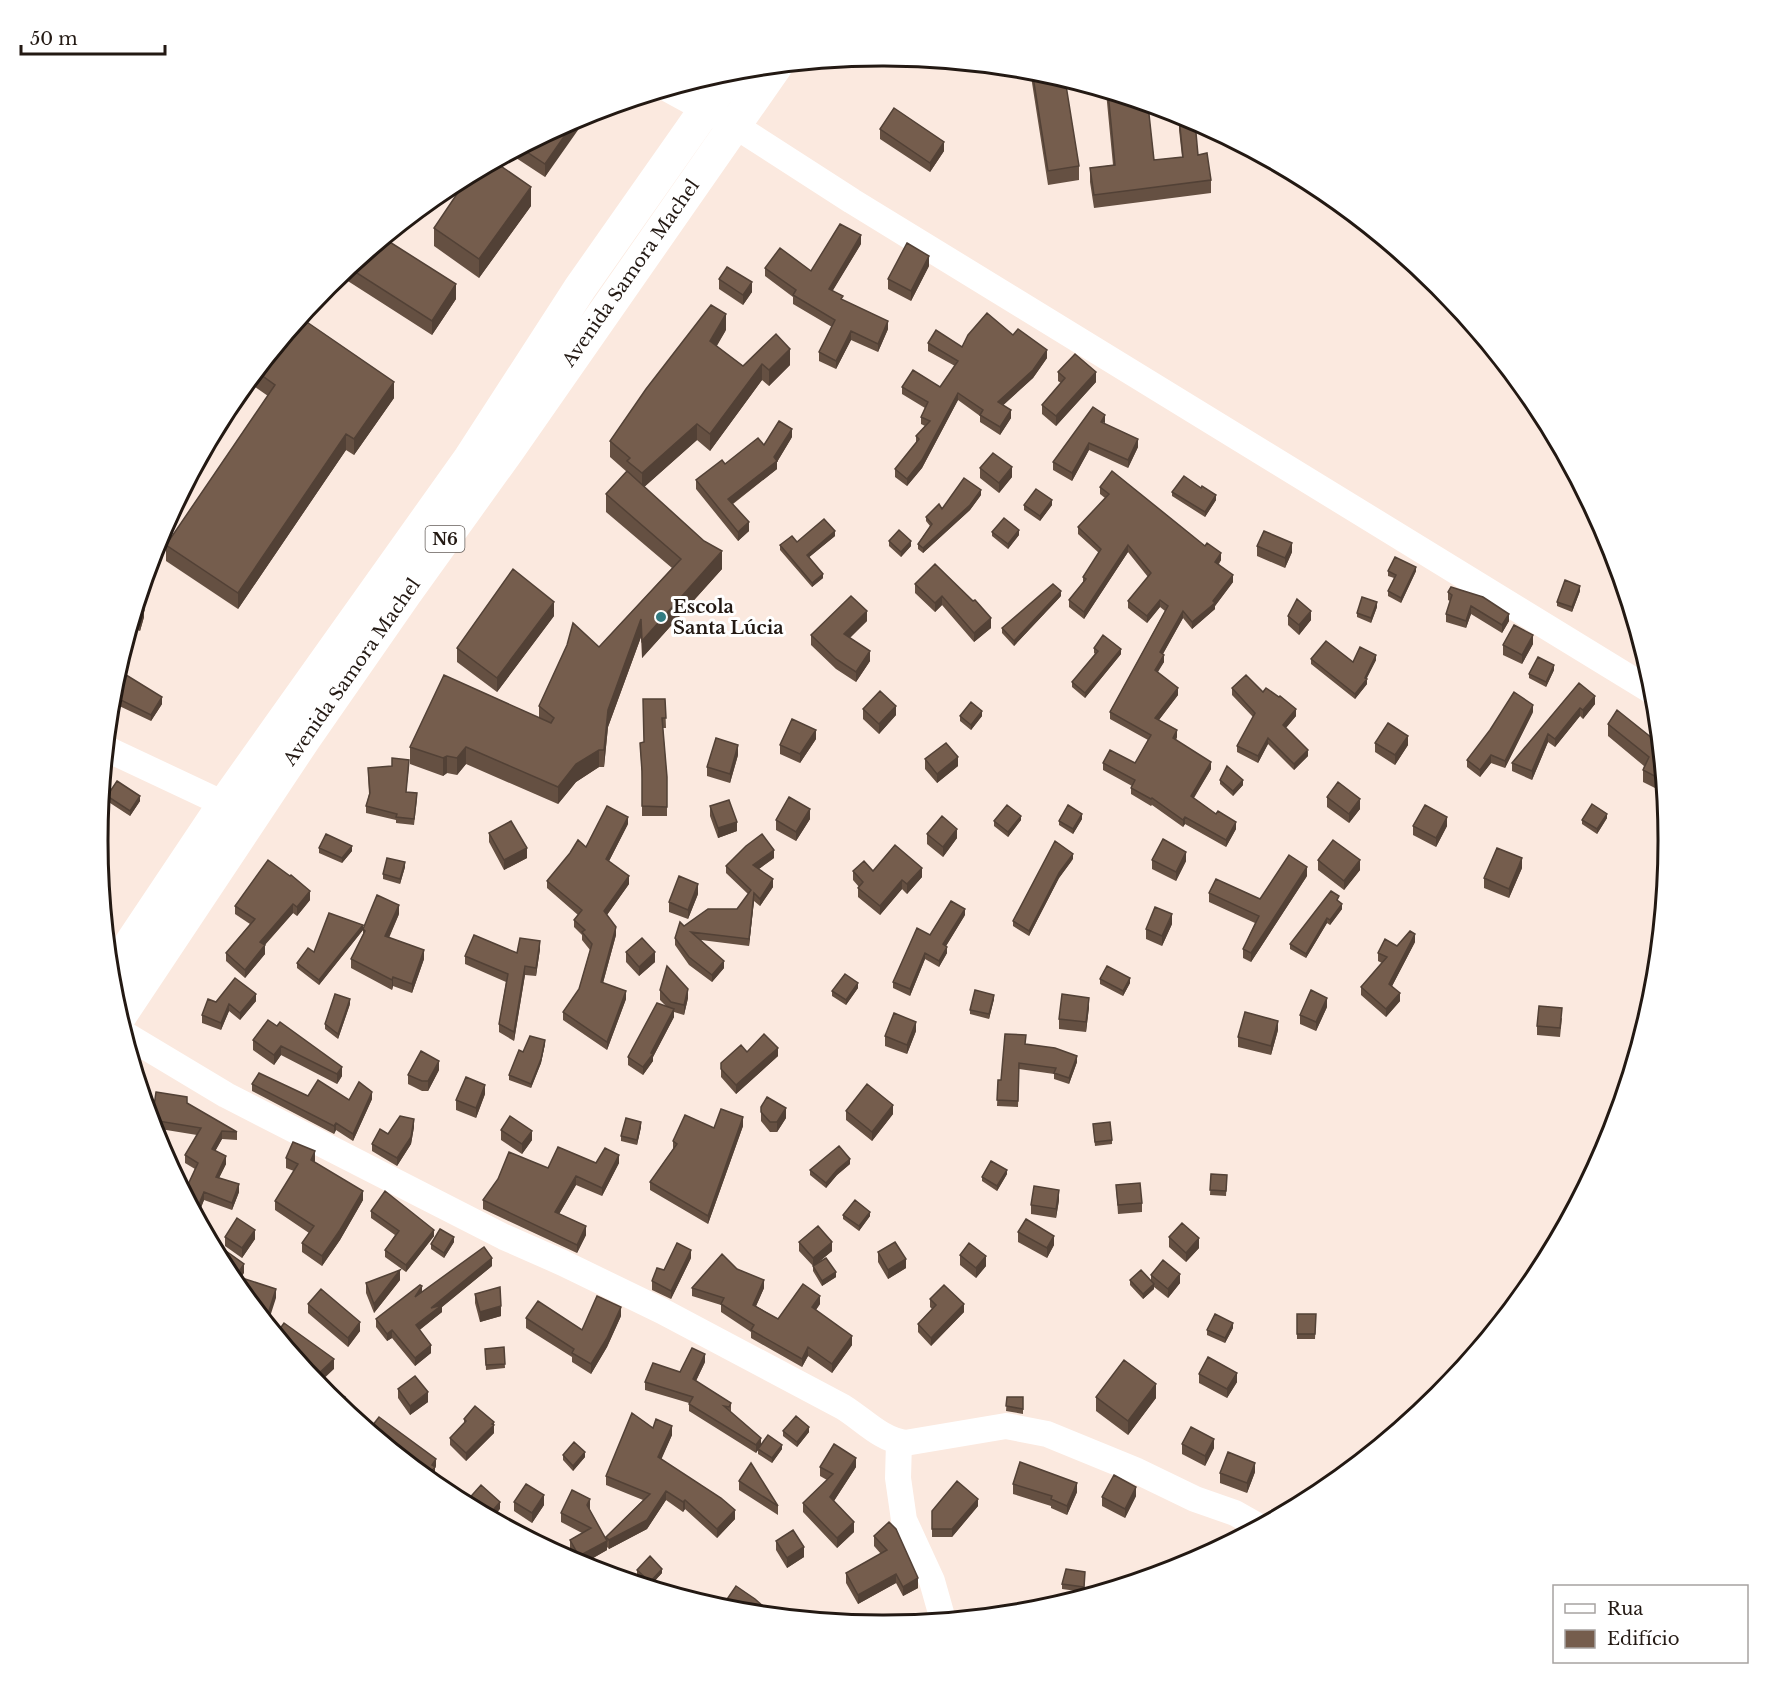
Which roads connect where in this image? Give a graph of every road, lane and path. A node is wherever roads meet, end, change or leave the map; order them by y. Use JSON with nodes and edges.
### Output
{"nodes":[{"id":1,"x":770,"y":75,"type":"edge"},
{"id":2,"x":724,"y":83,"type":"edge"},
{"id":3,"x":677,"y":94,"type":"edge"},
{"id":4,"x":706,"y":109,"type":"junction"},
{"id":5,"x":734,"y":125,"type":"junction"},
{"id":6,"x":1642,"y":685,"type":"edge"},
{"id":7,"x":114,"y":752,"type":"edge"},
{"id":8,"x":224,"y":804,"type":"junction"},
{"id":9,"x":118,"y":962,"type":"edge"},
{"id":10,"x":127,"y":1006,"type":"edge"},
{"id":11,"x":135,"y":1040,"type":"edge"},
{"id":12,"x":899,"y":1442,"type":"junction"},
{"id":13,"x":1250,"y":1522,"type":"edge"},
{"id":14,"x":941,"y":1612,"type":"edge"}],
"edges":[{"from":1,"to":5,"type":"highway","name":"Avenida Samora Machel","number":"N6"},
{"from":2,"to":4,"type":"highway","name":"Avenida Samora Machel","number":"N6"},
{"from":3,"to":4,"type":"street"},
{"from":4,"to":5,"type":"street"},
{"from":4,"to":8,"type":"highway","name":"Avenida Samora Machel","number":"N6"},
{"from":5,"to":6,"type":"street"},
{"from":5,"to":10,"type":"highway","name":"Avenida Samora Machel","number":"N6"},
{"from":7,"to":8,"type":"street"},
{"from":8,"to":9,"type":"highway","name":"Avenida Samora Machel","number":"N6"},
{"from":11,"to":12,"type":"street"},
{"from":12,"to":13,"type":"street"},
{"from":12,"to":14,"type":"street"}]}
